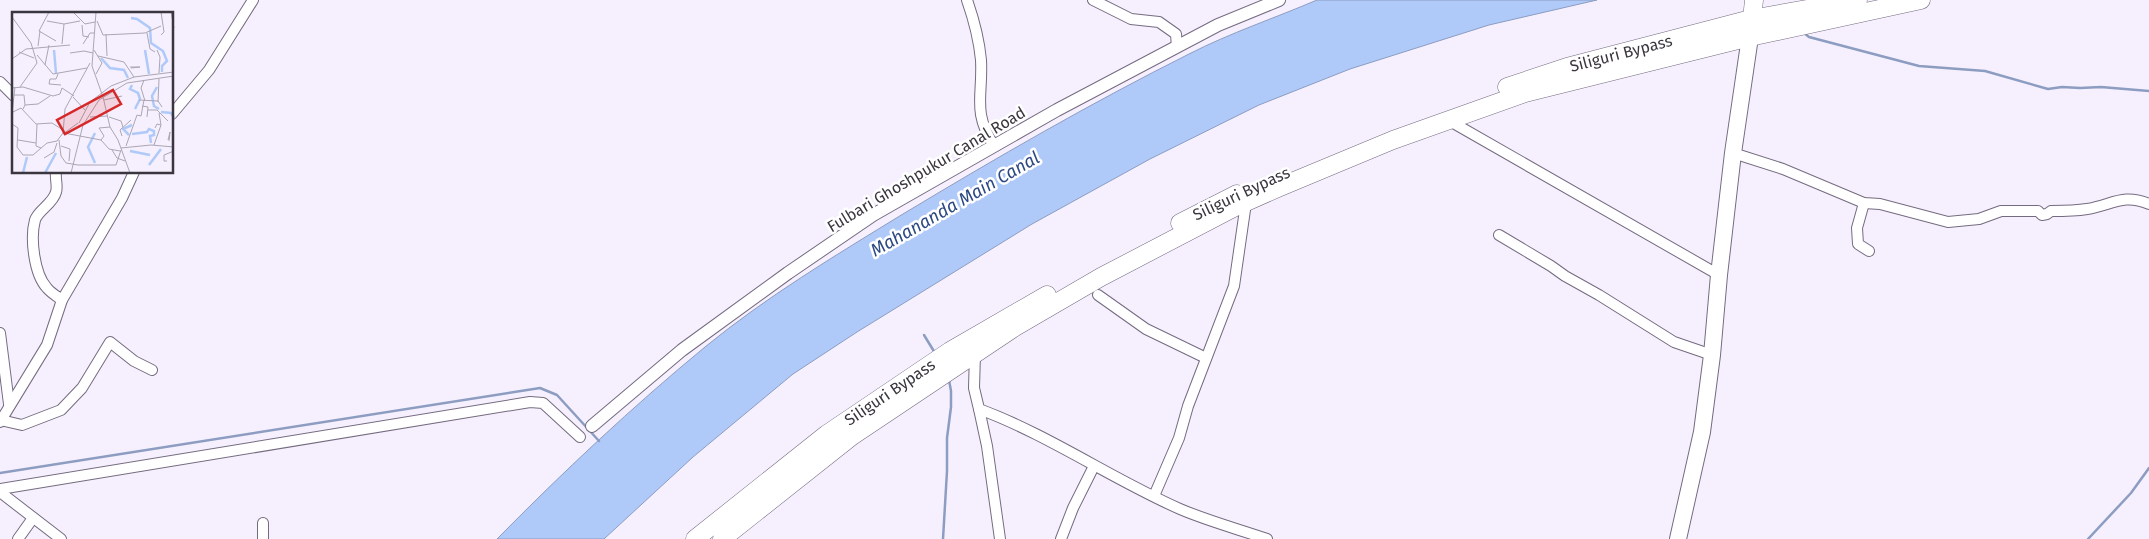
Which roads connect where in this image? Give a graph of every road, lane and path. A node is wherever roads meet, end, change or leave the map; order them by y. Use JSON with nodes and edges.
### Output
{"nodes":[{"id":1,"x":253,"y":0,"type":"edge"},
{"id":2,"x":967,"y":0,"type":"edge"},
{"id":3,"x":1094,"y":0,"type":"edge"},
{"id":4,"x":1279,"y":0,"type":"edge"},
{"id":5,"x":1754,"y":0,"type":"edge"},
{"id":6,"x":1858,"y":0,"type":"edge"},
{"id":7,"x":1921,"y":0,"type":"edge"},
{"id":8,"x":1810,"y":17,"type":"junction"},
{"id":9,"x":1752,"y":18,"type":"junction"},
{"id":10,"x":1783,"y":22,"type":"junction"},
{"id":11,"x":1750,"y":37,"type":"junction"},
{"id":12,"x":1177,"y":47,"type":"junction"},
{"id":13,"x":0,"y":82,"type":"edge"},
{"id":14,"x":12,"y":94,"type":"edge"},
{"id":15,"x":176,"y":104,"type":"edge"},
{"id":16,"x":1448,"y":120,"type":"junction"},
{"id":17,"x":994,"y":146,"type":"junction"},
{"id":18,"x":1733,"y":153,"type":"junction"},
{"id":19,"x":56,"y":174,"type":"edge"},
{"id":20,"x":133,"y":174,"type":"edge"},
{"id":21,"x":1246,"y":203,"type":"junction"},
{"id":22,"x":1864,"y":203,"type":"junction"},
{"id":23,"x":2149,"y":204,"type":"edge"},
{"id":24,"x":1498,"y":235,"type":"dead end"},
{"id":25,"x":1869,"y":251,"type":"dead end"},
{"id":26,"x":1718,"y":275,"type":"junction"},
{"id":27,"x":1098,"y":295,"type":"dead end"},
{"id":28,"x":62,"y":300,"type":"junction"},
{"id":29,"x":0,"y":333,"type":"edge"},
{"id":30,"x":962,"y":355,"type":"junction"},
{"id":31,"x":1712,"y":355,"type":"junction"},
{"id":32,"x":1206,"y":358,"type":"junction"},
{"id":33,"x":152,"y":370,"type":"dead end"},
{"id":34,"x":933,"y":371,"type":"junction"},
{"id":35,"x":9,"y":404,"type":"junction"},
{"id":36,"x":979,"y":409,"type":"junction"},
{"id":37,"x":0,"y":421,"type":"edge"},
{"id":38,"x":592,"y":426,"type":"dead end"},
{"id":39,"x":580,"y":437,"type":"dead end"},
{"id":40,"x":1094,"y":466,"type":"junction"},
{"id":41,"x":0,"y":491,"type":"edge"},
{"id":42,"x":1154,"y":496,"type":"junction"},
{"id":43,"x":33,"y":518,"type":"junction"},
{"id":44,"x":264,"y":523,"type":"dead end"},
{"id":45,"x":18,"y":539,"type":"edge"},
{"id":46,"x":61,"y":539,"type":"edge"},
{"id":47,"x":263,"y":539,"type":"edge"},
{"id":48,"x":695,"y":539,"type":"edge"},
{"id":49,"x":722,"y":539,"type":"edge"},
{"id":50,"x":1000,"y":539,"type":"edge"},
{"id":51,"x":1061,"y":539,"type":"edge"},
{"id":52,"x":1267,"y":539,"type":"edge"},
{"id":53,"x":1678,"y":539,"type":"edge"}],
"edges":[{"from":1,"to":15,"type":"street"},
{"from":2,"to":17,"type":"street"},
{"from":3,"to":12,"type":"street"},
{"from":4,"to":12,"type":"street","name":"Fulbari Ghoshpukur Canal Road"},
{"from":5,"to":9,"type":"highway"},
{"from":6,"to":8,"type":"highway","name":"Siliguri Bypass"},
{"from":7,"to":8,"type":"highway"},
{"from":8,"to":10,"type":"highway","name":"Siliguri Bypass"},
{"from":9,"to":10,"type":"highway","name":"Siliguri Bypass"},
{"from":9,"to":11,"type":"highway"},
{"from":9,"to":30,"type":"highway","name":"Siliguri Bypass"},
{"from":10,"to":11,"type":"highway"},
{"from":11,"to":16,"type":"highway"},
{"from":11,"to":18,"type":"main road"},
{"from":12,"to":17,"type":"street","name":"Fulbari Ghoshpukur Canal Road"},
{"from":13,"to":14,"type":"street"},
{"from":16,"to":21,"type":"highway"},
{"from":16,"to":26,"type":"street"},
{"from":17,"to":38,"type":"street","name":"Fulbari Ghoshpukur Canal Road"},
{"from":18,"to":22,"type":"street"},
{"from":18,"to":26,"type":"main road"},
{"from":19,"to":28,"type":"street"},
{"from":20,"to":28,"type":"street"},
{"from":21,"to":30,"type":"highway"},
{"from":21,"to":32,"type":"street"},
{"from":22,"to":23,"type":"street"},
{"from":22,"to":25,"type":"street"},
{"from":24,"to":31,"type":"street"},
{"from":26,"to":31,"type":"main road"},
{"from":27,"to":32,"type":"street"},
{"from":28,"to":35,"type":"street"},
{"from":29,"to":35,"type":"street"},
{"from":30,"to":34,"type":"highway","name":"Siliguri Bypass"},
{"from":30,"to":36,"type":"street"},
{"from":31,"to":53,"type":"main road"},
{"from":32,"to":42,"type":"street"},
{"from":33,"to":37,"type":"street"},
{"from":34,"to":48,"type":"highway","name":"Siliguri Bypass"},
{"from":34,"to":49,"type":"highway"},
{"from":35,"to":37,"type":"street"},
{"from":36,"to":40,"type":"street"},
{"from":36,"to":50,"type":"street"},
{"from":39,"to":41,"type":"street"},
{"from":40,"to":42,"type":"street"},
{"from":40,"to":51,"type":"street"},
{"from":41,"to":43,"type":"street"},
{"from":42,"to":52,"type":"street"},
{"from":43,"to":45,"type":"street"},
{"from":43,"to":46,"type":"street"},
{"from":44,"to":47,"type":"street"}]}
